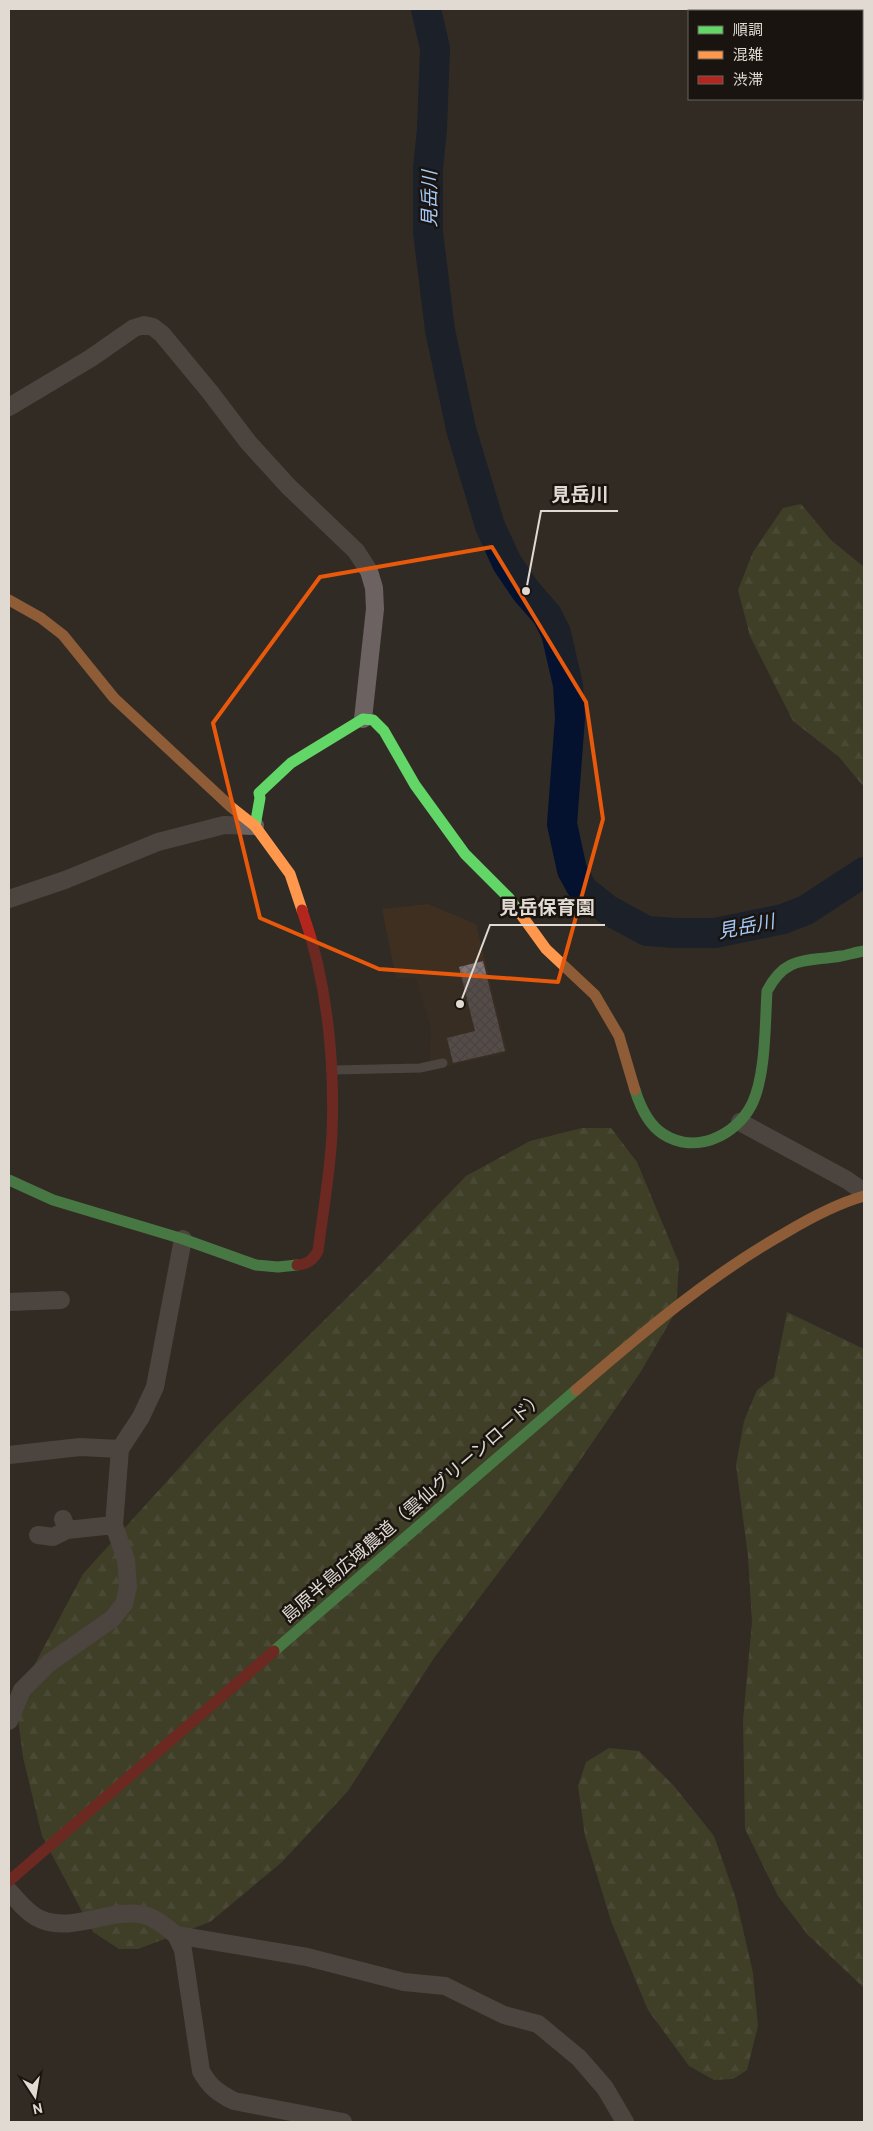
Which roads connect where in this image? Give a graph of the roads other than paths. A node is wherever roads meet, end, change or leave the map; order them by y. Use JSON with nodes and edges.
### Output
{"nodes":[{"id":1,"x":9,"y":407,"type":"edge"},
{"id":2,"x":9,"y":600,"type":"edge"},
{"id":3,"x":364,"y":719,"type":"junction"},
{"id":4,"x":255,"y":826,"type":"junction"},
{"id":5,"x":9,"y":899,"type":"edge"},
{"id":6,"x":864,"y":951,"type":"edge"},
{"id":7,"x":443,"y":1063,"type":"dead end"},
{"id":8,"x":332,"y":1070,"type":"junction"},
{"id":9,"x":740,"y":1122,"type":"junction"},
{"id":10,"x":9,"y":1180,"type":"edge"},
{"id":11,"x":864,"y":1192,"type":"edge"},
{"id":12,"x":864,"y":1196,"type":"edge"},
{"id":13,"x":183,"y":1239,"type":"junction"},
{"id":14,"x":61,"y":1300,"type":"dead end"},
{"id":15,"x":9,"y":1302,"type":"edge"},
{"id":16,"x":120,"y":1449,"type":"junction"},
{"id":17,"x":9,"y":1455,"type":"edge"},
{"id":18,"x":114,"y":1525,"type":"junction"},
{"id":19,"x":38,"y":1535,"type":"dead end"},
{"id":20,"x":9,"y":1721,"type":"edge"},
{"id":21,"x":9,"y":1880,"type":"edge"},
{"id":22,"x":9,"y":1891,"type":"edge"},
{"id":23,"x":176,"y":1934,"type":"junction"},
{"id":24,"x":343,"y":2122,"type":"edge"},
{"id":25,"x":625,"y":2122,"type":"edge"}],
"edges":[{"from":1,"to":3,"type":"street"},
{"from":2,"to":4,"type":"street"},
{"from":3,"to":4,"type":"street"},
{"from":3,"to":9,"type":"street"},
{"from":4,"to":5,"type":"street"},
{"from":4,"to":8,"type":"street"},
{"from":6,"to":9,"type":"street"},
{"from":7,"to":8,"type":"lane"},
{"from":8,"to":13,"type":"street"},
{"from":9,"to":11,"type":"street"},
{"from":10,"to":13,"type":"street"},
{"from":12,"to":21,"type":"street","name":"島原半島広域農道（雲仙グリーンロード）"},
{"from":13,"to":16,"type":"street"},
{"from":14,"to":15,"type":"street"},
{"from":16,"to":17,"type":"street"},
{"from":16,"to":18,"type":"street"},
{"from":18,"to":19,"type":"street"},
{"from":18,"to":20,"type":"street"},
{"from":22,"to":23,"type":"street"},
{"from":23,"to":24,"type":"street"},
{"from":23,"to":25,"type":"street"}]}
